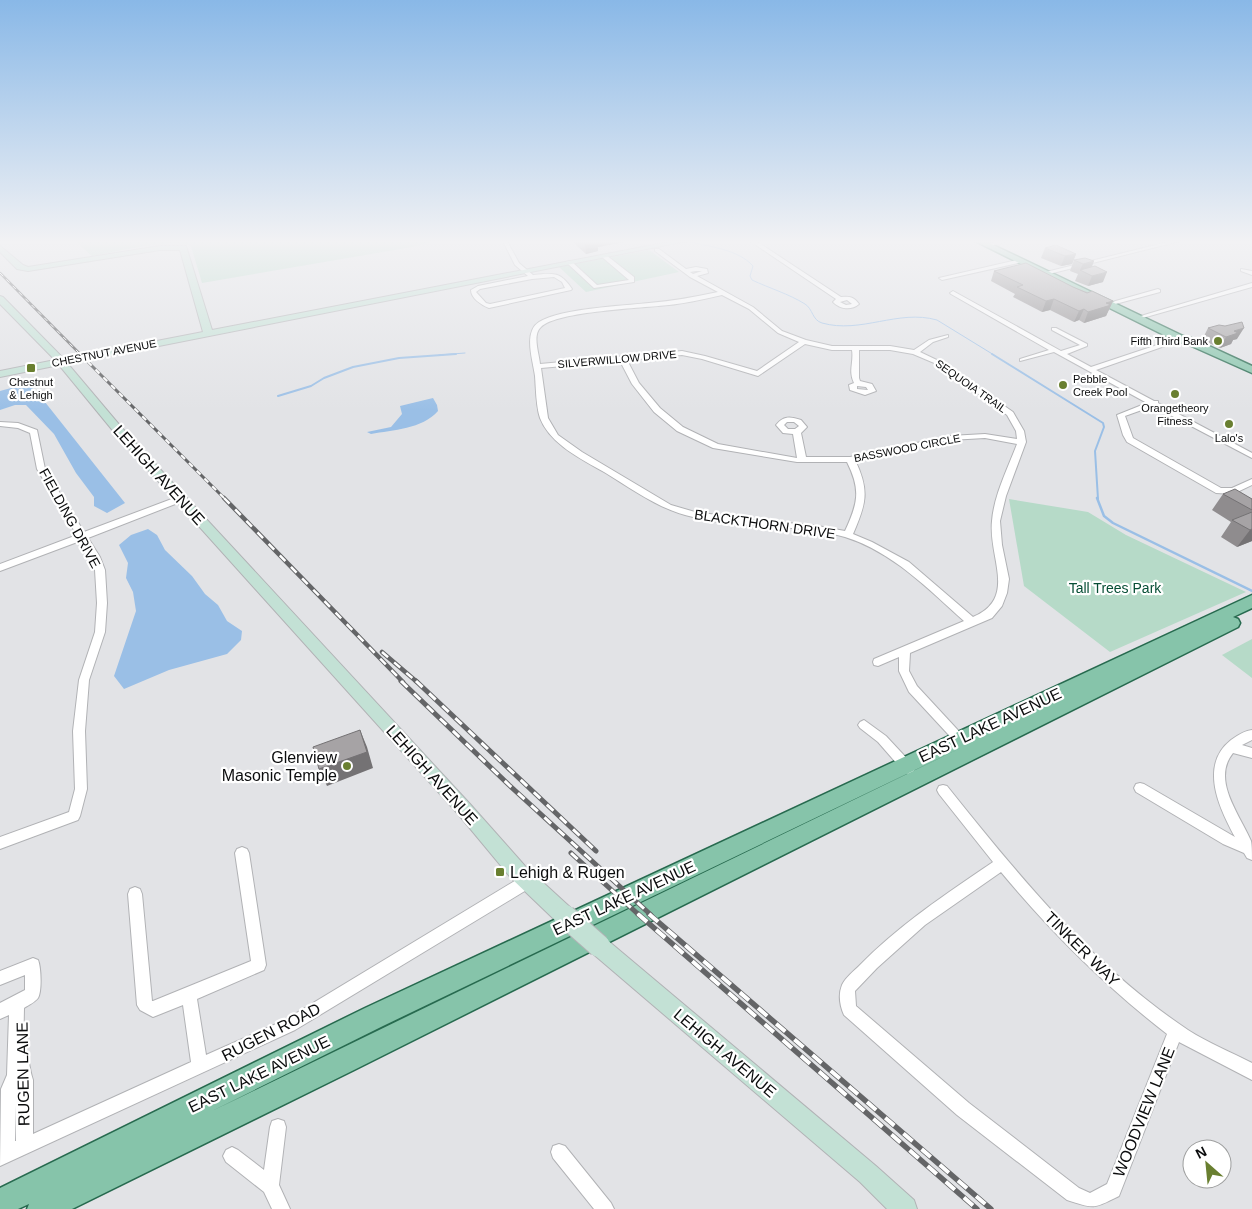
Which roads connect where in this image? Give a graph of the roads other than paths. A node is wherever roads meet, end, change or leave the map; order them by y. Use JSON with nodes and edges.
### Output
{"nodes":[{"id":1,"x":198,"y":297,"type":"edge"},
{"id":2,"x":405,"y":297,"type":"edge"},
{"id":3,"x":478,"y":297,"type":"edge"},
{"id":4,"x":533,"y":297,"type":"edge"},
{"id":5,"x":701,"y":297,"type":"edge"},
{"id":6,"x":731,"y":297,"type":"edge"},
{"id":7,"x":961,"y":297,"type":"edge"},
{"id":8,"x":1095,"y":297,"type":"edge"},
{"id":9,"x":1132,"y":297,"type":"edge"},
{"id":10,"x":1209,"y":297,"type":"edge"},
{"id":11,"x":0,"y":299,"type":"edge"},
{"id":12,"x":1108,"y":304,"type":"junction"},
{"id":13,"x":1137,"y":318,"type":"junction"},
{"id":14,"x":1054,"y":329,"type":"dead end"},
{"id":15,"x":208,"y":332,"type":"junction"},
{"id":16,"x":946,"y":336,"type":"dead end"},
{"id":17,"x":1180,"y":339,"type":"junction"},
{"id":18,"x":804,"y":342,"type":"junction"},
{"id":19,"x":855,"y":349,"type":"junction"},
{"id":20,"x":914,"y":352,"type":"junction"},
{"id":21,"x":1058,"y":352,"type":"junction"},
{"id":22,"x":622,"y":358,"type":"junction"},
{"id":23,"x":79,"y":359,"type":"junction"},
{"id":24,"x":60,"y":360,"type":"junction"},
{"id":25,"x":1022,"y":360,"type":"dead end"},
{"id":26,"x":536,"y":366,"type":"junction"},
{"id":27,"x":1090,"y":370,"type":"junction"},
{"id":28,"x":1252,"y":370,"type":"edge"},
{"id":29,"x":0,"y":372,"type":"edge"},
{"id":30,"x":1252,"y":376,"type":"edge"},
{"id":31,"x":858,"y":384,"type":"dead end"},
{"id":32,"x":1154,"y":403,"type":"junction"},
{"id":33,"x":106,"y":416,"type":"junction"},
{"id":34,"x":0,"y":424,"type":"edge"},
{"id":35,"x":797,"y":432,"type":"dead end"},
{"id":36,"x":1022,"y":442,"type":"junction"},
{"id":37,"x":1252,"y":456,"type":"edge"},
{"id":38,"x":850,"y":459,"type":"junction"},
{"id":39,"x":802,"y":460,"type":"junction"},
{"id":40,"x":1252,"y":482,"type":"edge"},
{"id":41,"x":180,"y":499,"type":"junction"},
{"id":42,"x":848,"y":535,"type":"junction"},
{"id":43,"x":82,"y":536,"type":"junction"},
{"id":44,"x":0,"y":568,"type":"edge"},
{"id":45,"x":1252,"y":601,"type":"edge"},
{"id":46,"x":1252,"y":613,"type":"edge"},
{"id":47,"x":972,"y":622,"type":"junction"},
{"id":48,"x":905,"y":650,"type":"junction"},
{"id":49,"x":878,"y":662,"type":"dead end"},
{"id":50,"x":864,"y":725,"type":"dead end"},
{"id":51,"x":1252,"y":735,"type":"edge"},
{"id":52,"x":965,"y":745,"type":"junction"},
{"id":53,"x":1230,"y":747,"type":"junction"},
{"id":54,"x":1252,"y":753,"type":"edge"},
{"id":55,"x":911,"y":771,"type":"junction"},
{"id":56,"x":1140,"y":788,"type":"dead end"},
{"id":57,"x":943,"y":790,"type":"dead end"},
{"id":58,"x":0,"y":844,"type":"edge"},
{"id":59,"x":1251,"y":851,"type":"edge"},
{"id":60,"x":242,"y":853,"type":"dead end"},
{"id":61,"x":1001,"y":864,"type":"junction"},
{"id":62,"x":528,"y":880,"type":"junction"},
{"id":63,"x":135,"y":894,"type":"dead end"},
{"id":64,"x":0,"y":978,"type":"edge"},
{"id":65,"x":189,"y":995,"type":"junction"},
{"id":66,"x":20,"y":1002,"type":"junction"},
{"id":67,"x":0,"y":1010,"type":"edge"},
{"id":68,"x":1176,"y":1031,"type":"junction"},
{"id":69,"x":200,"y":1066,"type":"junction"},
{"id":70,"x":1252,"y":1072,"type":"edge"},
{"id":71,"x":278,"y":1127,"type":"dead end"},
{"id":72,"x":24,"y":1146,"type":"junction"},
{"id":73,"x":559,"y":1152,"type":"dead end"},
{"id":74,"x":3,"y":1156,"type":"edge"},
{"id":75,"x":232,"y":1156,"type":"dead end"},
{"id":76,"x":270,"y":1186,"type":"junction"},
{"id":77,"x":0,"y":1202,"type":"edge"},
{"id":78,"x":41,"y":1209,"type":"edge"},
{"id":79,"x":280,"y":1209,"type":"edge"},
{"id":80,"x":605,"y":1209,"type":"edge"},
{"id":81,"x":905,"y":1209,"type":"edge"}],
"edges":[{"from":1,"to":15,"type":"street"},
{"from":2,"to":15,"type":"street","name":"CHESTNUT AVENUE"},
{"from":3,"to":4,"type":"street"},
{"from":5,"to":26,"type":"street","name":"BLACKTHORN DRIVE"},
{"from":6,"to":18,"type":"street","name":"SEQUOIA TRAIL"},
{"from":7,"to":21,"type":"street"},
{"from":8,"to":12,"type":"main road"},
{"from":9,"to":12,"type":"street"},
{"from":10,"to":13,"type":"street"},
{"from":11,"to":24,"type":"street","name":"LEHIGH AVENUE"},
{"from":12,"to":13,"type":"main road"},
{"from":13,"to":17,"type":"main road"},
{"from":14,"to":21,"type":"street"},
{"from":15,"to":23,"type":"street","name":"CHESTNUT AVENUE"},
{"from":15,"to":24,"type":"street","name":"CHESTNUT AVENUE"},
{"from":16,"to":20,"type":"street"},
{"from":17,"to":27,"type":"street"},
{"from":17,"to":28,"type":"main road"},
{"from":17,"to":30,"type":"main road"},
{"from":18,"to":19,"type":"street","name":"SEQUOIA TRAIL"},
{"from":18,"to":22,"type":"street","name":"SILVERWILLOW DRIVE"},
{"from":19,"to":20,"type":"street","name":"SEQUOIA TRAIL"},
{"from":19,"to":31,"type":"street"},
{"from":20,"to":36,"type":"street","name":"SEQUOIA TRAIL"},
{"from":21,"to":25,"type":"street"},
{"from":21,"to":27,"type":"street"},
{"from":22,"to":26,"type":"street","name":"SILVERWILLOW DRIVE"},
{"from":22,"to":39,"type":"street","name":"BASSWOOD CIRCLE"},
{"from":23,"to":24,"type":"street","name":"CHESTNUT AVENUE"},
{"from":23,"to":33,"type":"street"},
{"from":24,"to":29,"type":"street","name":"CHESTNUT AVENUE"},
{"from":24,"to":33,"type":"street","name":"LEHIGH AVENUE"},
{"from":26,"to":42,"type":"street","name":"BLACKTHORN DRIVE"},
{"from":27,"to":32,"type":"street"},
{"from":32,"to":37,"type":"street"},
{"from":32,"to":40,"type":"street"},
{"from":33,"to":41,"type":"street","name":"LEHIGH AVENUE"},
{"from":34,"to":43,"type":"street","name":"FIELDING DRIVE"},
{"from":35,"to":39,"type":"street"},
{"from":36,"to":38,"type":"street","name":"BASSWOOD CIRCLE"},
{"from":36,"to":47,"type":"street"},
{"from":38,"to":39,"type":"street","name":"BASSWOOD CIRCLE"},
{"from":38,"to":42,"type":"street"},
{"from":41,"to":43,"type":"street"},
{"from":41,"to":62,"type":"street","name":"LEHIGH AVENUE"},
{"from":42,"to":47,"type":"street","name":"BLACKTHORN DRIVE"},
{"from":43,"to":44,"type":"street"},
{"from":43,"to":58,"type":"street","name":"FIELDING DRIVE"},
{"from":45,"to":52,"type":"main road","name":"EAST LAKE AVENUE"},
{"from":46,"to":52,"type":"main road","name":"EAST LAKE AVENUE"},
{"from":47,"to":48,"type":"street"},
{"from":48,"to":49,"type":"street"},
{"from":48,"to":52,"type":"street"},
{"from":50,"to":55,"type":"street"},
{"from":51,"to":53,"type":"street"},
{"from":52,"to":55,"type":"main road","name":"EAST LAKE AVENUE"},
{"from":53,"to":54,"type":"street"},
{"from":53,"to":59,"type":"street"},
{"from":55,"to":77,"type":"main road","name":"EAST LAKE AVENUE"},
{"from":55,"to":78,"type":"main road","name":"EAST LAKE AVENUE"},
{"from":56,"to":59,"type":"street"},
{"from":57,"to":61,"type":"street","name":"TINKER WAY"},
{"from":60,"to":65,"type":"street"},
{"from":61,"to":68,"type":"street","name":"TINKER WAY"},
{"from":61,"to":68,"type":"street","name":"WOODVIEW LANE"},
{"from":62,"to":69,"type":"street","name":"RUGEN ROAD"},
{"from":62,"to":81,"type":"street","name":"LEHIGH AVENUE","bridge":true},
{"from":63,"to":65,"type":"street"},
{"from":64,"to":66,"type":"street","name":"RUGEN LANE"},
{"from":65,"to":69,"type":"street"},
{"from":66,"to":67,"type":"street","name":"RUGEN LANE"},
{"from":66,"to":72,"type":"street","name":"RUGEN LANE"},
{"from":66,"to":74,"type":"street","name":"RUGEN LANE"},
{"from":68,"to":70,"type":"street","name":"TINKER WAY"},
{"from":69,"to":72,"type":"street","name":"RUGEN ROAD"},
{"from":71,"to":76,"type":"street"},
{"from":72,"to":74,"type":"street","name":"RUGEN ROAD"},
{"from":73,"to":80,"type":"street"},
{"from":75,"to":76,"type":"street"},
{"from":76,"to":79,"type":"street"}]}
